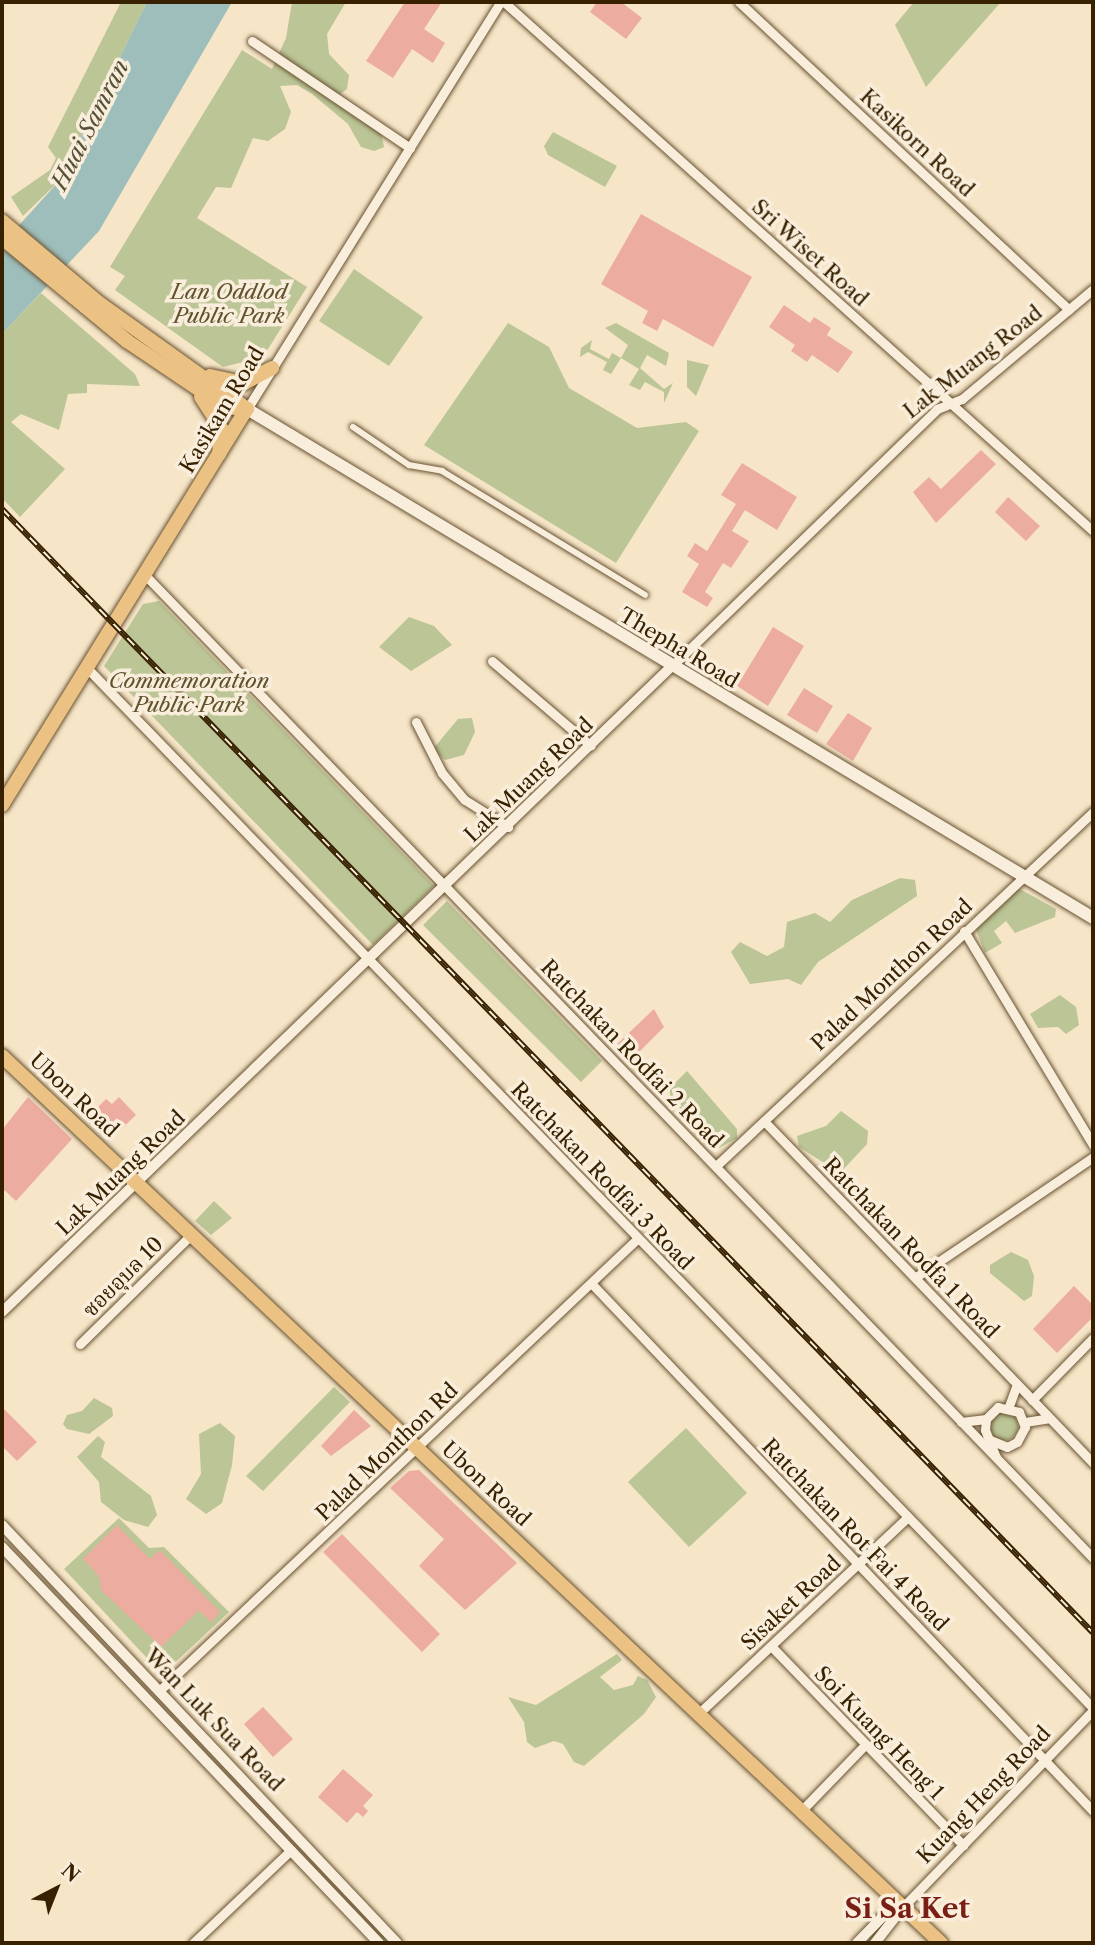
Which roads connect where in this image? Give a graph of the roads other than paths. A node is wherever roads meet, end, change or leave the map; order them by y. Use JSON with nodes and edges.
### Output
{"nodes":[{"id":1,"x":502,"y":2,"type":"edge"},
{"id":2,"x":739,"y":2,"type":"edge"},
{"id":3,"x":253,"y":41,"type":"dead end"},
{"id":4,"x":410,"y":148,"type":"junction"},
{"id":5,"x":2,"y":221,"type":"edge"},
{"id":6,"x":2,"y":238,"type":"edge"},
{"id":7,"x":1093,"y":289,"type":"edge"},
{"id":8,"x":94,"y":308,"type":"junction"},
{"id":9,"x":1069,"y":310,"type":"junction"},
{"id":10,"x":272,"y":368,"type":"junction"},
{"id":11,"x":188,"y":376,"type":"junction"},
{"id":12,"x":950,"y":403,"type":"junction"},
{"id":13,"x":247,"y":409,"type":"junction"},
{"id":14,"x":353,"y":427,"type":"dead end"},
{"id":15,"x":218,"y":459,"type":"junction"},
{"id":16,"x":1093,"y":531,"type":"edge"},
{"id":17,"x":145,"y":575,"type":"junction"},
{"id":18,"x":645,"y":595,"type":"dead end"},
{"id":19,"x":492,"y":661,"type":"dead end"},
{"id":20,"x":672,"y":666,"type":"junction"},
{"id":21,"x":87,"y":668,"type":"junction"},
{"id":22,"x":416,"y":722,"type":"dead end"},
{"id":23,"x":591,"y":746,"type":"junction"},
{"id":24,"x":2,"y":805,"type":"edge"},
{"id":25,"x":1093,"y":812,"type":"edge"},
{"id":26,"x":509,"y":827,"type":"junction"},
{"id":27,"x":1023,"y":876,"type":"junction"},
{"id":28,"x":447,"y":887,"type":"junction"},
{"id":29,"x":1093,"y":918,"type":"edge"},
{"id":30,"x":964,"y":931,"type":"junction"},
{"id":31,"x":371,"y":962,"type":"junction"},
{"id":32,"x":2,"y":1056,"type":"edge"},
{"id":33,"x":764,"y":1121,"type":"junction"},
{"id":34,"x":1093,"y":1145,"type":"edge"},
{"id":35,"x":1093,"y":1157,"type":"edge"},
{"id":36,"x":716,"y":1166,"type":"junction"},
{"id":37,"x":137,"y":1184,"type":"junction"},
{"id":38,"x":191,"y":1235,"type":"junction"},
{"id":39,"x":638,"y":1238,"type":"junction"},
{"id":40,"x":916,"y":1276,"type":"junction"},
{"id":41,"x":591,"y":1283,"type":"junction"},
{"id":42,"x":2,"y":1312,"type":"edge"},
{"id":43,"x":1093,"y":1338,"type":"edge"},
{"id":44,"x":80,"y":1344,"type":"dead end"},
{"id":45,"x":1017,"y":1384,"type":"junction"},
{"id":46,"x":1032,"y":1400,"type":"junction"},
{"id":47,"x":1009,"y":1406,"type":"junction"},
{"id":48,"x":1049,"y":1418,"type":"junction"},
{"id":49,"x":986,"y":1419,"type":"junction"},
{"id":50,"x":961,"y":1422,"type":"junction"},
{"id":51,"x":1025,"y":1422,"type":"junction"},
{"id":52,"x":987,"y":1443,"type":"junction"},
{"id":53,"x":418,"y":1450,"type":"junction"},
{"id":54,"x":1093,"y":1463,"type":"edge"},
{"id":55,"x":908,"y":1517,"type":"junction"},
{"id":56,"x":2,"y":1525,"type":"edge"},
{"id":57,"x":2,"y":1547,"type":"edge"},
{"id":58,"x":1093,"y":1558,"type":"edge"},
{"id":59,"x":858,"y":1564,"type":"junction"},
{"id":60,"x":98,"y":1626,"type":"junction"},
{"id":61,"x":87,"y":1636,"type":"junction"},
{"id":62,"x":771,"y":1646,"type":"junction"},
{"id":63,"x":128,"y":1659,"type":"junction"},
{"id":64,"x":118,"y":1669,"type":"junction"},
{"id":65,"x":159,"y":1690,"type":"junction"},
{"id":66,"x":1093,"y":1709,"type":"edge"},
{"id":67,"x":698,"y":1714,"type":"junction"},
{"id":68,"x":866,"y":1744,"type":"junction"},
{"id":69,"x":1045,"y":1760,"type":"junction"},
{"id":70,"x":801,"y":1811,"type":"junction"},
{"id":71,"x":1093,"y":1811,"type":"edge"},
{"id":72,"x":302,"y":1840,"type":"junction"},
{"id":73,"x":963,"y":1844,"type":"junction"},
{"id":74,"x":291,"y":1850,"type":"junction"},
{"id":75,"x":902,"y":1907,"type":"junction"},
{"id":76,"x":193,"y":1943,"type":"edge"},
{"id":77,"x":379,"y":1943,"type":"edge"},
{"id":78,"x":397,"y":1943,"type":"edge"},
{"id":79,"x":857,"y":1943,"type":"edge"},
{"id":80,"x":875,"y":1943,"type":"edge"},
{"id":81,"x":941,"y":1943,"type":"edge"}],
"edges":[{"from":1,"to":4,"type":"street","name":"Kasikam Road"},
{"from":1,"to":12,"type":"street","name":"Sri Wiset Road"},
{"from":2,"to":9,"type":"street","name":"Kasikorn Road"},
{"from":3,"to":4,"type":"street"},
{"from":4,"to":10,"type":"street","name":"Kasikam Road"},
{"from":5,"to":8,"type":"main road"},
{"from":6,"to":8,"type":"main road"},
{"from":7,"to":9,"type":"street","name":"Lak Muang Road"},
{"from":8,"to":11,"type":"main road"},
{"from":9,"to":12,"type":"street","name":"Lak Muang Road"},
{"from":10,"to":11,"type":"main road"},
{"from":10,"to":13,"type":"street","name":"Kasikam Road"},
{"from":11,"to":13,"type":"main road"},
{"from":11,"to":15,"type":"main road"},
{"from":12,"to":16,"type":"street","name":"Sri Wiset Road"},
{"from":12,"to":20,"type":"street","name":"Lak Muang Road"},
{"from":13,"to":15,"type":"main road","name":"Kasikam Road"},
{"from":13,"to":20,"type":"main road","name":"Thepha Road"},
{"from":14,"to":18,"type":"street"},
{"from":15,"to":17,"type":"main road","name":"Kasikam Road"},
{"from":17,"to":21,"type":"main road","name":"Kasikam Road"},
{"from":17,"to":28,"type":"street","name":"Ratchakan Rodfai 2 Road"},
{"from":19,"to":23,"type":"street"},
{"from":20,"to":23,"type":"street","name":"Lak Muang Road"},
{"from":20,"to":27,"type":"main road","name":"Thepha Road"},
{"from":21,"to":24,"type":"main road","name":"Kasikam Road"},
{"from":21,"to":31,"type":"street","name":"Ratchakan Rodfai 3 Road"},
{"from":22,"to":26,"type":"street"},
{"from":23,"to":26,"type":"street","name":"Lak Muang Road"},
{"from":25,"to":27,"type":"street","name":"Palad Monthon Road"},
{"from":26,"to":28,"type":"street","name":"Lak Muang Road"},
{"from":27,"to":29,"type":"main road","name":"Thepha Road"},
{"from":27,"to":30,"type":"street","name":"Palad Monthon Road"},
{"from":28,"to":31,"type":"street","name":"Lak Muang Road"},
{"from":28,"to":36,"type":"street","name":"Ratchakan Rodfai 2 Road"},
{"from":30,"to":33,"type":"street","name":"Palad Monthon Road"},
{"from":30,"to":34,"type":"street"},
{"from":31,"to":37,"type":"street","name":"Lak Muang Road"},
{"from":31,"to":39,"type":"street","name":"Ratchakan Rodfai 3 Road"},
{"from":32,"to":37,"type":"main road","name":"Ubon Road"},
{"from":33,"to":36,"type":"street","name":"Palad Monthon Road"},
{"from":33,"to":40,"type":"street","name":"Ratchakan Rodfa 1 Road"},
{"from":35,"to":40,"type":"street"},
{"from":36,"to":50,"type":"street","name":"Ratchakan Rodfai 2 Road"},
{"from":37,"to":38,"type":"main road","name":"Ubon Road"},
{"from":37,"to":42,"type":"street","name":"Lak Muang Road"},
{"from":38,"to":44,"type":"street","name":"ซอยอุบล 10"},
{"from":38,"to":53,"type":"main road","name":"Ubon Road"},
{"from":39,"to":41,"type":"street","name":"Palad Monthon Rd"},
{"from":39,"to":55,"type":"street","name":"Ratchakan Rodfai 3 Road"},
{"from":40,"to":45,"type":"street","name":"Ratchakan Rodfa 1 Road"},
{"from":41,"to":53,"type":"street","name":"Palad Monthon Rd"},
{"from":41,"to":59,"type":"street","name":"Ratchakan Rot Fai 4 Road"},
{"from":43,"to":46,"type":"street"},
{"from":45,"to":46,"type":"street","name":"Ratchakan Rodfa 1 Road"},
{"from":45,"to":47,"type":"street"},
{"from":46,"to":48,"type":"street","name":"Ratchakan Rodfa 1 Road"},
{"from":47,"to":49,"type":"street"},
{"from":47,"to":51,"type":"street"},
{"from":48,"to":51,"type":"street"},
{"from":48,"to":54,"type":"street","name":"Ratchakan Rodfa 1 Road"},
{"from":49,"to":50,"type":"street"},
{"from":49,"to":52,"type":"street"},
{"from":50,"to":52,"type":"street","name":"Ratchakan Rodfai 2 Road"},
{"from":51,"to":52,"type":"street"},
{"from":52,"to":58,"type":"street"},
{"from":53,"to":65,"type":"street","name":"Palad Monthon Rd"},
{"from":53,"to":67,"type":"main road","name":"Ubon Road"},
{"from":55,"to":59,"type":"street","name":"Sisaket Road"},
{"from":55,"to":66,"type":"street","name":"Ratchakan Rodfai 3 Road"},
{"from":56,"to":60,"type":"street","name":"Wan Luk Sua Road"},
{"from":57,"to":61,"type":"street","name":"Wan Luk Sua Road"},
{"from":59,"to":62,"type":"street","name":"Sisaket Road"},
{"from":59,"to":69,"type":"street","name":"Ratchakan Rot Fai 4 Road"},
{"from":60,"to":61,"type":"street"},
{"from":60,"to":63,"type":"street","name":"Wan Luk Sua Road"},
{"from":61,"to":64,"type":"street","name":"Wan Luk Sua Road"},
{"from":62,"to":67,"type":"street","name":"Sisaket Road"},
{"from":62,"to":68,"type":"street","name":"Soi Kuang Heng 1"},
{"from":63,"to":64,"type":"street"},
{"from":63,"to":65,"type":"street","name":"Wan Luk Sua Road"},
{"from":64,"to":74,"type":"street","name":"Wan Luk Sua Road"},
{"from":65,"to":72,"type":"street","name":"Wan Luk Sua Road"},
{"from":66,"to":69,"type":"street","name":"Kuang Heng Road"},
{"from":67,"to":70,"type":"main road","name":"Ubon Road"},
{"from":68,"to":70,"type":"street"},
{"from":68,"to":73,"type":"street","name":"Soi Kuang Heng 1"},
{"from":69,"to":71,"type":"street","name":"Ratchakan Rot Fai 4 Road"},
{"from":69,"to":73,"type":"street","name":"Kuang Heng Road"},
{"from":70,"to":75,"type":"main road","name":"Ubon Road"},
{"from":72,"to":74,"type":"street"},
{"from":72,"to":78,"type":"street","name":"Wan Luk Sua Road"},
{"from":73,"to":75,"type":"street","name":"Kuang Heng Road"},
{"from":74,"to":76,"type":"street"},
{"from":74,"to":77,"type":"street","name":"Wan Luk Sua Road"},
{"from":75,"to":79,"type":"street","name":"Kuang Heng Road"},
{"from":75,"to":80,"type":"street","name":"Kuang Heng Road"},
{"from":75,"to":81,"type":"main road","name":"Ubon Road"}]}
